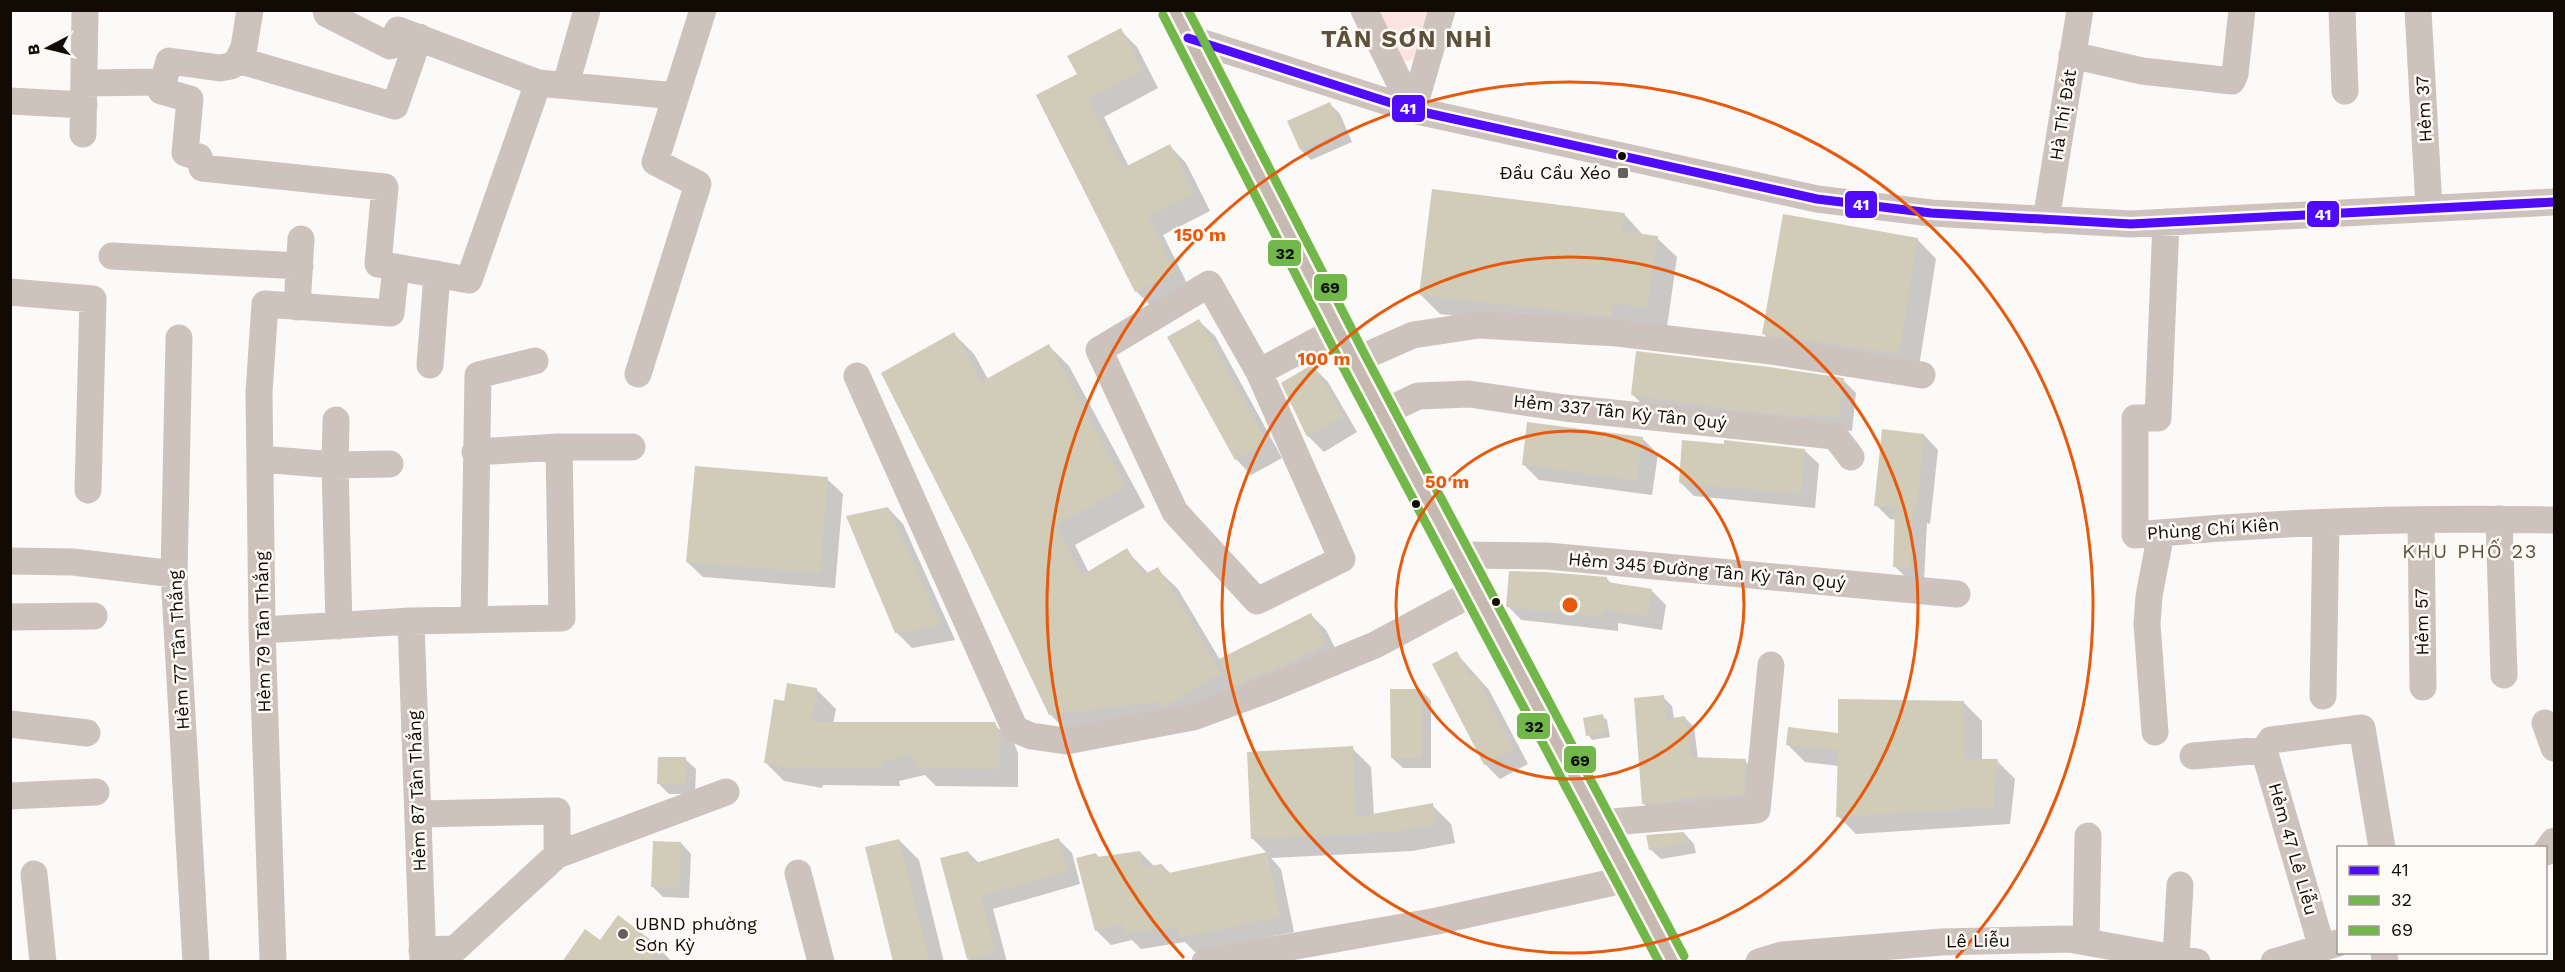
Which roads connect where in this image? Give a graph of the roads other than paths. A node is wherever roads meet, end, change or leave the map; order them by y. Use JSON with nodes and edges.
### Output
{"nodes":[{"id":1,"x":85,"y":10,"type":"edge"},
{"id":2,"x":250,"y":10,"type":"edge"},
{"id":3,"x":326,"y":10,"type":"edge"},
{"id":4,"x":586,"y":10,"type":"edge"},
{"id":5,"x":703,"y":10,"type":"edge"},
{"id":6,"x":1364,"y":10,"type":"edge"},
{"id":7,"x":1442,"y":10,"type":"edge"},
{"id":8,"x":2080,"y":10,"type":"edge"},
{"id":9,"x":2242,"y":10,"type":"edge"},
{"id":10,"x":2342,"y":10,"type":"edge"},
{"id":11,"x":2418,"y":10,"type":"edge"},
{"id":12,"x":1181,"y":24,"type":"edge"},
{"id":13,"x":419,"y":37,"type":"junction"},
{"id":14,"x":2072,"y":55,"type":"junction"},
{"id":15,"x":238,"y":60,"type":"junction"},
{"id":16,"x":162,"y":82,"type":"junction"},
{"id":17,"x":538,"y":83,"type":"junction"},
{"id":18,"x":566,"y":84,"type":"junction"},
{"id":19,"x":2346,"y":92,"type":"dead end"},
{"id":20,"x":84,"y":94,"type":"junction"},
{"id":21,"x":676,"y":96,"type":"junction"},
{"id":22,"x":10,"y":101,"type":"edge"},
{"id":23,"x":1413,"y":110,"type":"junction"},
{"id":24,"x":83,"y":134,"type":"dead end"},
{"id":25,"x":2554,"y":202,"type":"edge"},
{"id":26,"x":2429,"y":208,"type":"junction"},
{"id":27,"x":2046,"y":220,"type":"junction"},
{"id":28,"x":2166,"y":222,"type":"junction"},
{"id":29,"x":302,"y":239,"type":"dead end"},
{"id":30,"x":112,"y":256,"type":"dead end"},
{"id":31,"x":300,"y":266,"type":"junction"},
{"id":32,"x":387,"y":266,"type":"junction"},
{"id":33,"x":437,"y":274,"type":"junction"},
{"id":34,"x":10,"y":292,"type":"edge"},
{"id":35,"x":297,"y":307,"type":"junction"},
{"id":36,"x":1339,"y":329,"type":"junction"},
{"id":37,"x":178,"y":338,"type":"dead end"},
{"id":38,"x":535,"y":361,"type":"dead end"},
{"id":39,"x":1354,"y":361,"type":"junction"},
{"id":40,"x":430,"y":365,"type":"dead end"},
{"id":41,"x":1259,"y":372,"type":"junction"},
{"id":42,"x":639,"y":374,"type":"dead end"},
{"id":43,"x":1922,"y":375,"type":"dead end"},
{"id":44,"x":857,"y":376,"type":"dead end"},
{"id":45,"x":1382,"y":413,"type":"junction"},
{"id":46,"x":336,"y":420,"type":"dead end"},
{"id":47,"x":559,"y":447,"type":"junction"},
{"id":48,"x":632,"y":447,"type":"dead end"},
{"id":49,"x":475,"y":452,"type":"junction"},
{"id":50,"x":1851,"y":457,"type":"dead end"},
{"id":51,"x":260,"y":459,"type":"junction"},
{"id":52,"x":390,"y":464,"type":"dead end"},
{"id":53,"x":335,"y":465,"type":"junction"},
{"id":54,"x":88,"y":490,"type":"dead end"},
{"id":55,"x":2499,"y":519,"type":"junction"},
{"id":56,"x":2554,"y":520,"type":"edge"},
{"id":57,"x":2421,"y":521,"type":"junction"},
{"id":58,"x":2326,"y":523,"type":"junction"},
{"id":59,"x":2148,"y":534,"type":"junction"},
{"id":60,"x":1457,"y":555,"type":"junction"},
{"id":61,"x":10,"y":561,"type":"edge"},
{"id":62,"x":174,"y":574,"type":"junction"},
{"id":63,"x":1476,"y":591,"type":"junction"},
{"id":64,"x":1957,"y":594,"type":"dead end"},
{"id":65,"x":94,"y":616,"type":"dead end"},
{"id":66,"x":10,"y":617,"type":"edge"},
{"id":67,"x":474,"y":620,"type":"junction"},
{"id":68,"x":411,"y":621,"type":"junction"},
{"id":69,"x":339,"y":626,"type":"junction"},
{"id":70,"x":262,"y":630,"type":"junction"},
{"id":71,"x":1771,"y":665,"type":"dead end"},
{"id":72,"x":2504,"y":675,"type":"dead end"},
{"id":73,"x":2423,"y":687,"type":"dead end"},
{"id":74,"x":2323,"y":696,"type":"dead end"},
{"id":75,"x":2545,"y":723,"type":"dead end"},
{"id":76,"x":10,"y":724,"type":"edge"},
{"id":77,"x":2156,"y":732,"type":"dead end"},
{"id":78,"x":87,"y":733,"type":"dead end"},
{"id":79,"x":2554,"y":748,"type":"edge"},
{"id":80,"x":2264,"y":750,"type":"junction"},
{"id":81,"x":2193,"y":756,"type":"dead end"},
{"id":82,"x":96,"y":792,"type":"dead end"},
{"id":83,"x":726,"y":792,"type":"dead end"},
{"id":84,"x":10,"y":796,"type":"edge"},
{"id":85,"x":419,"y":814,"type":"junction"},
{"id":86,"x":1599,"y":823,"type":"junction"},
{"id":87,"x":2088,"y":836,"type":"dead end"},
{"id":88,"x":2382,"y":846,"type":"edge"},
{"id":89,"x":557,"y":855,"type":"junction"},
{"id":90,"x":798,"y":873,"type":"dead end"},
{"id":91,"x":34,"y":874,"type":"dead end"},
{"id":92,"x":1628,"y":879,"type":"junction"},
{"id":93,"x":2180,"y":885,"type":"dead end"},
{"id":94,"x":2086,"y":942,"type":"junction"},
{"id":95,"x":2330,"y":946,"type":"edge"},
{"id":96,"x":2037,"y":951,"type":"edge"},
{"id":97,"x":1311,"y":952,"type":"edge"},
{"id":98,"x":423,"y":956,"type":"edge"},
{"id":99,"x":1809,"y":957,"type":"edge"},
{"id":100,"x":2186,"y":959,"type":"edge"},
{"id":101,"x":43,"y":962,"type":"edge"},
{"id":102,"x":196,"y":962,"type":"edge"},
{"id":103,"x":273,"y":962,"type":"edge"},
{"id":104,"x":821,"y":962,"type":"edge"},
{"id":105,"x":1205,"y":962,"type":"edge"},
{"id":106,"x":1674,"y":962,"type":"edge"},
{"id":107,"x":1759,"y":962,"type":"edge"},
{"id":108,"x":2274,"y":962,"type":"edge"}],
"edges":[{"from":1,"to":20,"type":"street"},
{"from":2,"to":15,"type":"street"},
{"from":3,"to":13,"type":"street"},
{"from":4,"to":18,"type":"street"},
{"from":5,"to":21,"type":"street"},
{"from":6,"to":23,"type":"street"},
{"from":7,"to":23,"type":"street"},
{"from":8,"to":14,"type":"street","name":"Hà Thị Đát"},
{"from":9,"to":14,"type":"street"},
{"from":10,"to":19,"type":"street"},
{"from":11,"to":26,"type":"street","name":"Hẻm 37"},
{"from":12,"to":23,"type":"street"},
{"from":12,"to":36,"type":"main road"},
{"from":13,"to":15,"type":"street"},
{"from":13,"to":17,"type":"street"},
{"from":14,"to":27,"type":"street","name":"Hà Thị Đát"},
{"from":15,"to":16,"type":"street"},
{"from":16,"to":20,"type":"street"},
{"from":16,"to":32,"type":"street"},
{"from":17,"to":18,"type":"street"},
{"from":17,"to":33,"type":"street"},
{"from":18,"to":21,"type":"street"},
{"from":20,"to":22,"type":"street"},
{"from":20,"to":24,"type":"street"},
{"from":21,"to":42,"type":"street"},
{"from":23,"to":27,"type":"street"},
{"from":25,"to":26,"type":"street"},
{"from":26,"to":28,"type":"street"},
{"from":27,"to":28,"type":"street"},
{"from":28,"to":59,"type":"street","name":"Phùng Chí Kiên"},
{"from":29,"to":31,"type":"street"},
{"from":30,"to":31,"type":"street"},
{"from":31,"to":35,"type":"street"},
{"from":32,"to":33,"type":"street"},
{"from":32,"to":35,"type":"street"},
{"from":33,"to":40,"type":"street"},
{"from":34,"to":54,"type":"street"},
{"from":35,"to":51,"type":"street","name":"Hẻm 79 Tân Thắng"},
{"from":36,"to":39,"type":"main road"},
{"from":36,"to":41,"type":"street"},
{"from":37,"to":62,"type":"street","name":"Hẻm 77 Tân Thắng"},
{"from":38,"to":49,"type":"street"},
{"from":39,"to":43,"type":"street"},
{"from":39,"to":45,"type":"main road"},
{"from":41,"to":41,"type":"street"},
{"from":44,"to":63,"type":"street"},
{"from":45,"to":50,"type":"street","name":"Hẻm 337 Tân Kỳ Tân Quý"},
{"from":45,"to":60,"type":"main road"},
{"from":46,"to":53,"type":"street"},
{"from":47,"to":48,"type":"street"},
{"from":47,"to":49,"type":"street"},
{"from":47,"to":67,"type":"street"},
{"from":49,"to":67,"type":"street"},
{"from":51,"to":53,"type":"street"},
{"from":51,"to":70,"type":"street","name":"Hẻm 79 Tân Thắng"},
{"from":52,"to":53,"type":"street"},
{"from":53,"to":69,"type":"street"},
{"from":55,"to":56,"type":"street","name":"Phùng Chí Kiên"},
{"from":55,"to":57,"type":"street","name":"Phùng Chí Kiên"},
{"from":55,"to":72,"type":"street"},
{"from":57,"to":58,"type":"street","name":"Phùng Chí Kiên"},
{"from":57,"to":73,"type":"street","name":"Hẻm 57"},
{"from":58,"to":59,"type":"street","name":"Phùng Chí Kiên"},
{"from":58,"to":74,"type":"street"},
{"from":59,"to":77,"type":"street"},
{"from":60,"to":63,"type":"main road"},
{"from":60,"to":64,"type":"street","name":"Hẻm 345 Đường Tân Kỳ Tân Quý"},
{"from":61,"to":62,"type":"street"},
{"from":62,"to":102,"type":"street","name":"Hẻm 77 Tân Thắng"},
{"from":63,"to":86,"type":"main road"},
{"from":65,"to":66,"type":"street"},
{"from":67,"to":68,"type":"street"},
{"from":68,"to":69,"type":"street"},
{"from":68,"to":85,"type":"street","name":"Hẻm 87 Tân Thắng"},
{"from":69,"to":70,"type":"street"},
{"from":70,"to":103,"type":"street","name":"Hẻm 79 Tân Thắng"},
{"from":71,"to":86,"type":"street"},
{"from":75,"to":79,"type":"street"},
{"from":76,"to":78,"type":"street"},
{"from":80,"to":81,"type":"street"},
{"from":80,"to":88,"type":"street"},
{"from":80,"to":95,"type":"street","name":"Hẻm 47 Lê Liễu"},
{"from":82,"to":84,"type":"street"},
{"from":83,"to":89,"type":"street"},
{"from":85,"to":89,"type":"street"},
{"from":85,"to":98,"type":"street","name":"Hẻm 87 Tân Thắng"},
{"from":86,"to":92,"type":"main road"},
{"from":87,"to":94,"type":"street"},
{"from":89,"to":98,"type":"street"},
{"from":90,"to":104,"type":"street"},
{"from":91,"to":101,"type":"street"},
{"from":92,"to":97,"type":"street"},
{"from":92,"to":106,"type":"main road"},
{"from":93,"to":100,"type":"street"},
{"from":94,"to":96,"type":"street","name":"Lê Liễu"},
{"from":94,"to":100,"type":"street","name":"Lê Liễu"},
{"from":95,"to":108,"type":"street"},
{"from":96,"to":99,"type":"street","name":"Lê Liễu"},
{"from":97,"to":105,"type":"street"},
{"from":99,"to":107,"type":"street","name":"Lê Liễu"}]}
